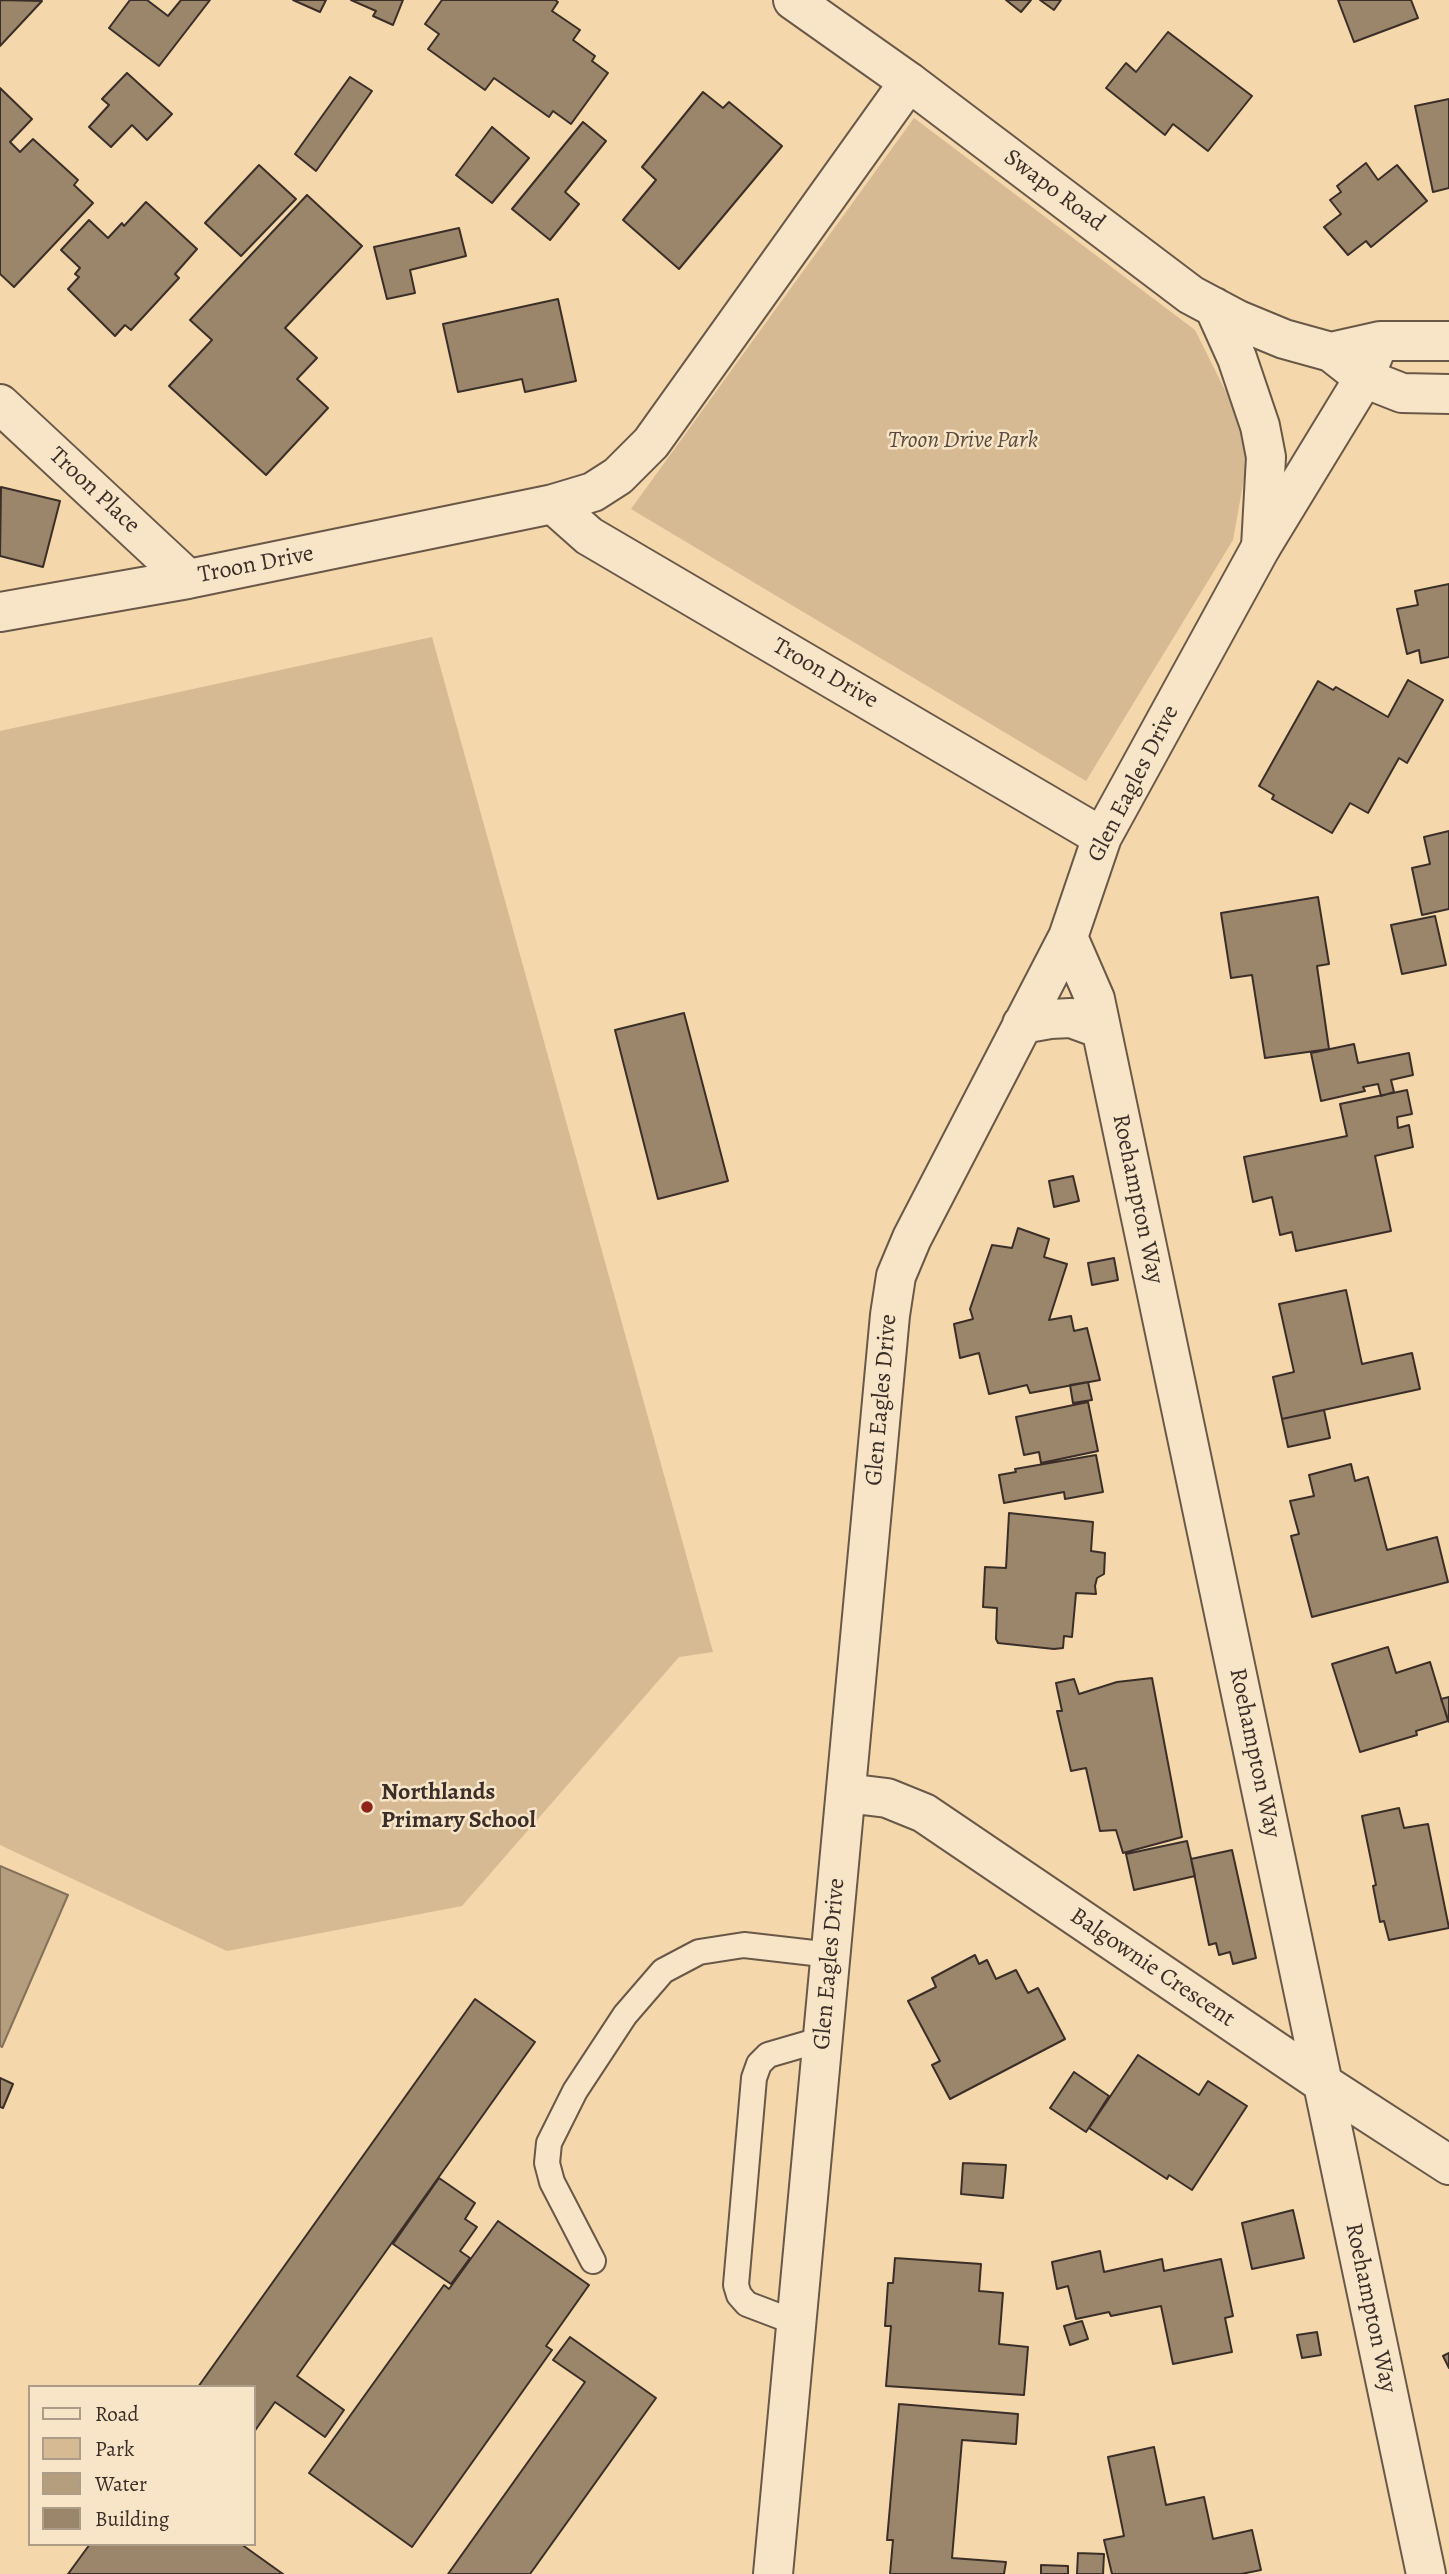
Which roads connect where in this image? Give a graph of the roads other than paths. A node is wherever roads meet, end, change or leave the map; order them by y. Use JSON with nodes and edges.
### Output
{"nodes":[{"id":1,"x":793,"y":0,"type":"edge"},
{"id":2,"x":909,"y":82,"type":"junction"},
{"id":3,"x":1214,"y":307,"type":"junction"},
{"id":4,"x":1380,"y":341,"type":"junction"},
{"id":5,"x":1449,"y":341,"type":"edge"},
{"id":6,"x":1331,"y":352,"type":"junction"},
{"id":7,"x":1364,"y":378,"type":"junction"},
{"id":8,"x":1449,"y":394,"type":"edge"},
{"id":9,"x":0,"y":404,"type":"edge"},
{"id":10,"x":553,"y":504,"type":"junction"},
{"id":11,"x":1261,"y":547,"type":"junction"},
{"id":12,"x":187,"y":579,"type":"junction"},
{"id":13,"x":0,"y":612,"type":"edge"},
{"id":14,"x":1102,"y":837,"type":"junction"},
{"id":15,"x":1068,"y":937,"type":"junction"},
{"id":16,"x":1022,"y":1024,"type":"junction"},
{"id":17,"x":1101,"y":1029,"type":"junction"},
{"id":18,"x":846,"y":1793,"type":"junction"},
{"id":19,"x":831,"y":1955,"type":"junction"},
{"id":20,"x":823,"y":2039,"type":"junction"},
{"id":21,"x":1324,"y":2084,"type":"junction"},
{"id":22,"x":1449,"y":2165,"type":"edge"},
{"id":23,"x":593,"y":2262,"type":"dead end"},
{"id":24,"x":797,"y":2323,"type":"junction"},
{"id":25,"x":773,"y":2574,"type":"edge"},
{"id":26,"x":1426,"y":2574,"type":"edge"}],
"edges":[{"from":1,"to":2,"type":"street","name":"Swapo Road"},
{"from":2,"to":3,"type":"street","name":"Swapo Road"},
{"from":2,"to":10,"type":"street","name":"Troon Drive"},
{"from":3,"to":6,"type":"street","name":"Swapo Road"},
{"from":3,"to":11,"type":"street"},
{"from":4,"to":5,"type":"street","name":"Swapo Road"},
{"from":4,"to":6,"type":"street","name":"Swapo Road"},
{"from":4,"to":7,"type":"street","name":"Glen Eagles Drive"},
{"from":6,"to":7,"type":"street","name":"Swapo Road"},
{"from":7,"to":8,"type":"street","name":"Swapo Road"},
{"from":7,"to":11,"type":"street","name":"Glen Eagles Drive"},
{"from":9,"to":12,"type":"street","name":"Troon Place"},
{"from":10,"to":12,"type":"street","name":"Troon Drive"},
{"from":10,"to":14,"type":"street","name":"Troon Drive"},
{"from":11,"to":14,"type":"street","name":"Glen Eagles Drive"},
{"from":12,"to":13,"type":"street","name":"Troon Drive"},
{"from":14,"to":15,"type":"street","name":"Glen Eagles Drive"},
{"from":15,"to":16,"type":"street","name":"Glen Eagles Drive"},
{"from":15,"to":17,"type":"street","name":"Roehampton Way"},
{"from":16,"to":17,"type":"street"},
{"from":16,"to":18,"type":"street","name":"Glen Eagles Drive"},
{"from":17,"to":21,"type":"street","name":"Roehampton Way"},
{"from":18,"to":19,"type":"street","name":"Glen Eagles Drive"},
{"from":18,"to":21,"type":"street","name":"Balgownie Crescent"},
{"from":19,"to":20,"type":"street","name":"Glen Eagles Drive"},
{"from":19,"to":23,"type":"lane"},
{"from":20,"to":24,"type":"street","name":"Glen Eagles Drive"},
{"from":20,"to":24,"type":"lane"},
{"from":21,"to":22,"type":"street","name":"Balgownie Crescent"},
{"from":21,"to":26,"type":"street","name":"Roehampton Way"},
{"from":24,"to":25,"type":"street","name":"Glen Eagles Drive"}]}
